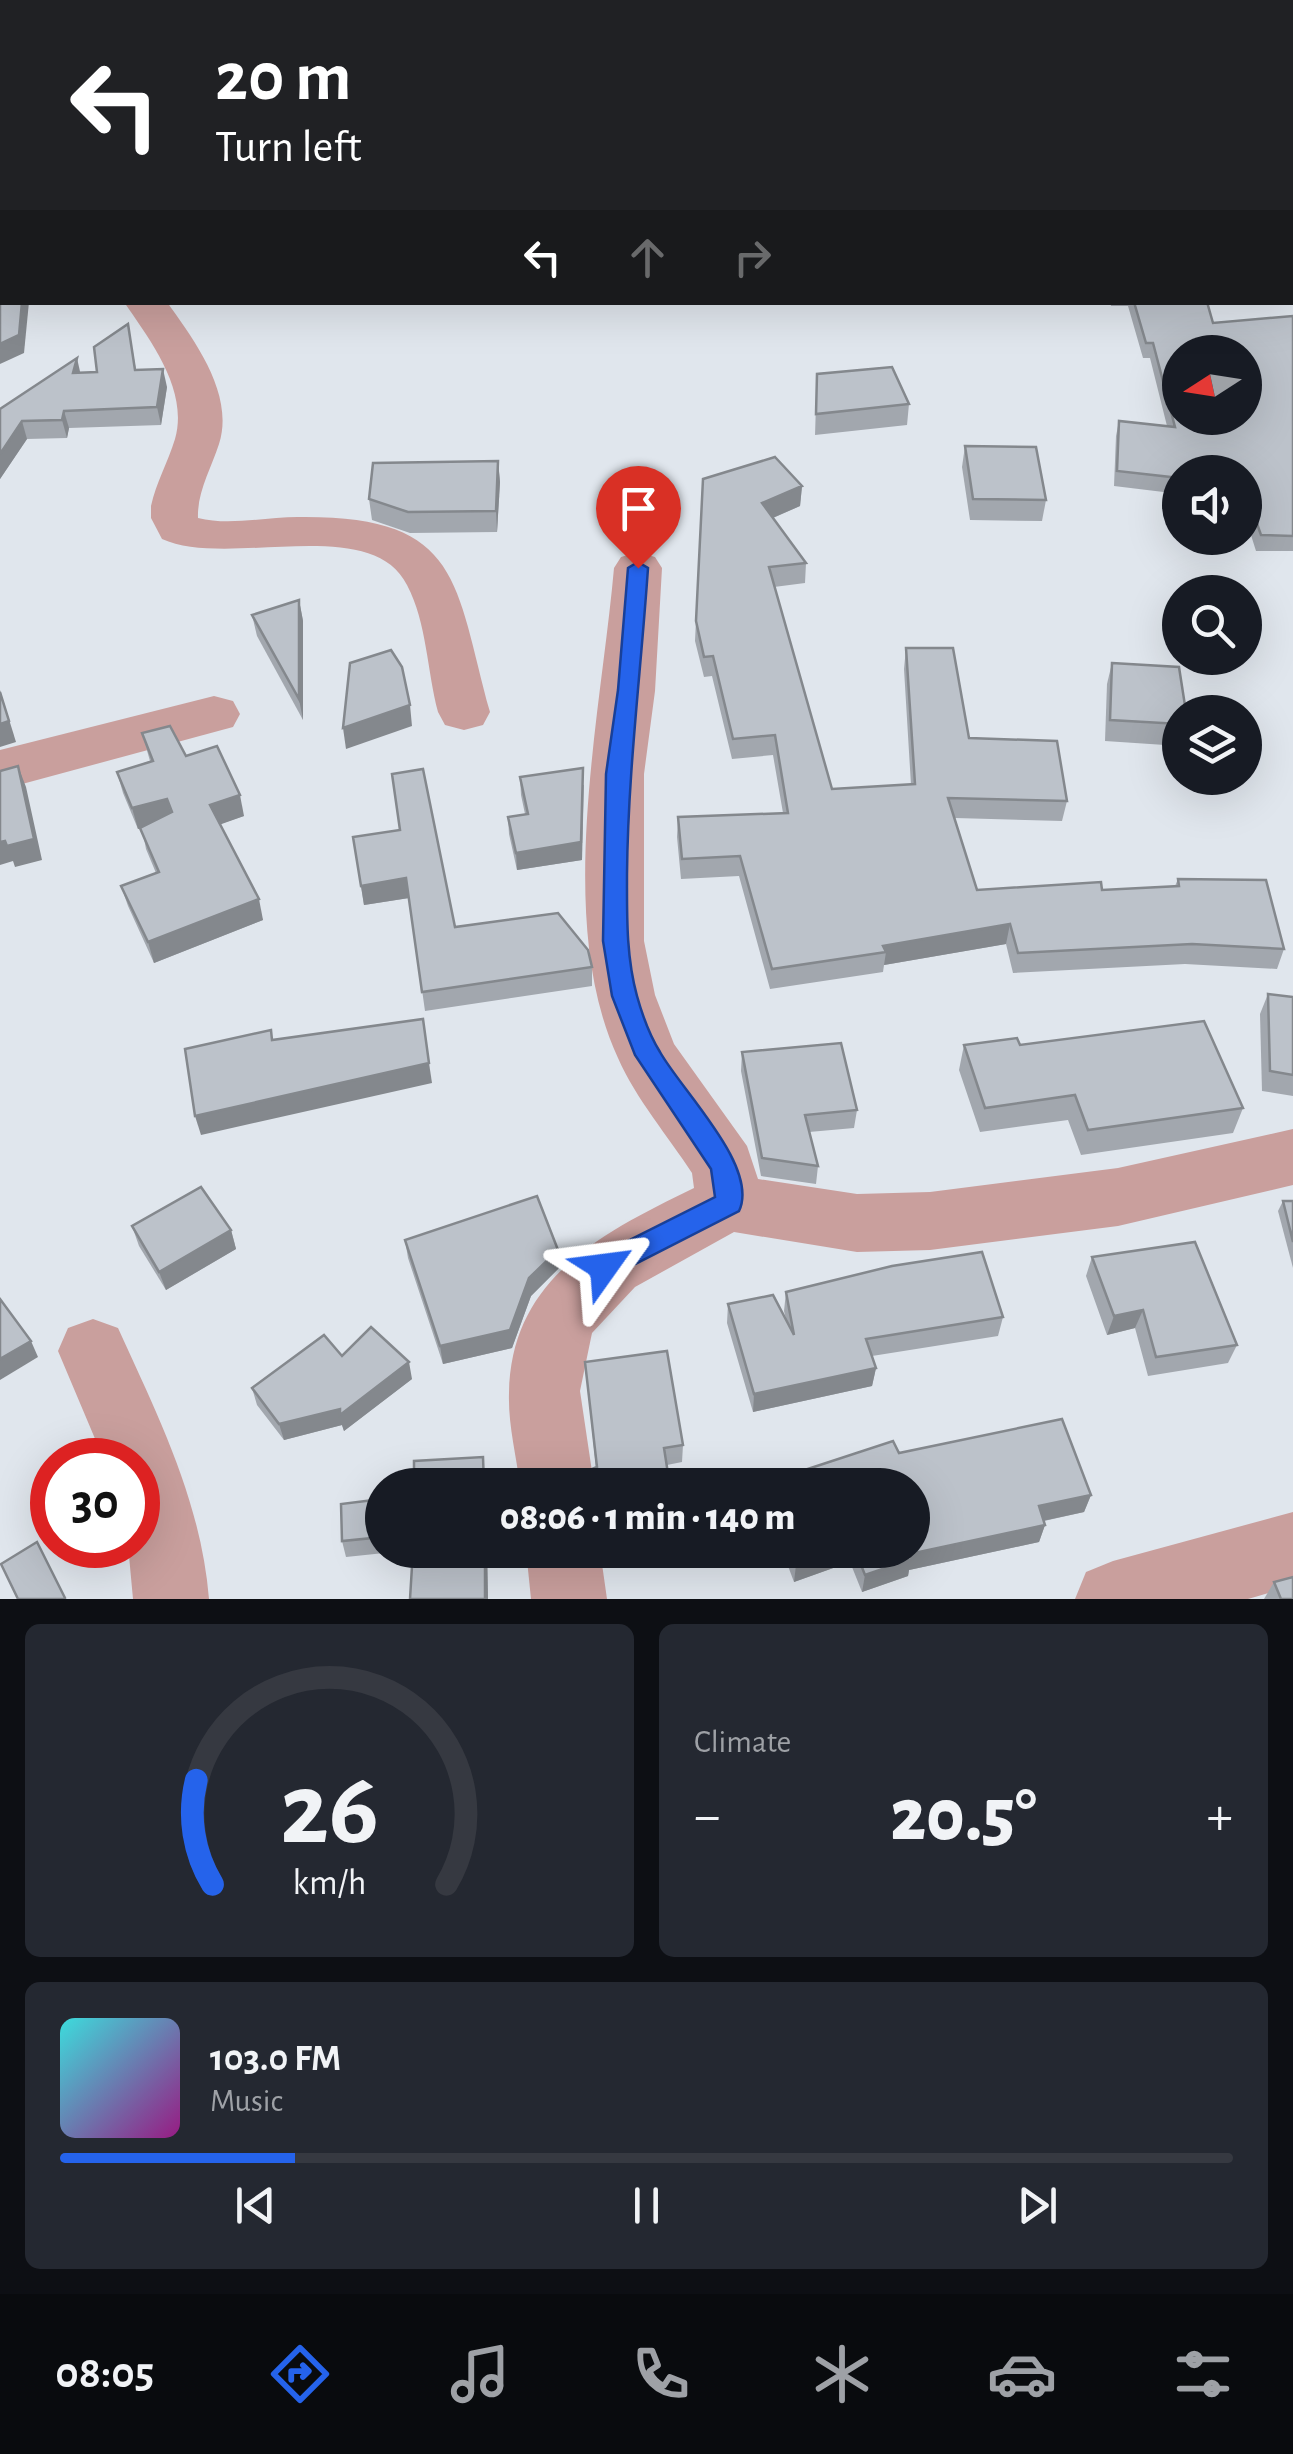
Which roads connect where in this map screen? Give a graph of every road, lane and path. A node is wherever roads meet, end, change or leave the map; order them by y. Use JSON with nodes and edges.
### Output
{"nodes":[{"id":1,"x":147,"y":305,"type":"edge"},
{"id":2,"x":638,"y":568,"type":"dead end"},
{"id":3,"x":464,"y":712,"type":"dead end"},
{"id":4,"x":214,"y":714,"type":"dead end"},
{"id":5,"x":0,"y":770,"type":"edge"},
{"id":6,"x":1293,"y":1158,"type":"edge"},
{"id":7,"x":729,"y":1203,"type":"junction"},
{"id":8,"x":93,"y":1350,"type":"dead end"},
{"id":9,"x":554,"y":1468,"type":"edge"},
{"id":10,"x":1293,"y":1548,"type":"edge"},
{"id":11,"x":565,"y":1568,"type":"edge"},
{"id":12,"x":170,"y":1599,"type":"edge"},
{"id":13,"x":568,"y":1599,"type":"edge"},
{"id":14,"x":1113,"y":1599,"type":"edge"}],
"edges":[{"from":1,"to":3,"type":"street"},
{"from":2,"to":7,"type":"street"},
{"from":4,"to":5,"type":"street"},
{"from":6,"to":7,"type":"street"},
{"from":7,"to":9,"type":"street"},
{"from":8,"to":12,"type":"street"},
{"from":10,"to":14,"type":"street"},
{"from":11,"to":13,"type":"street"}]}
